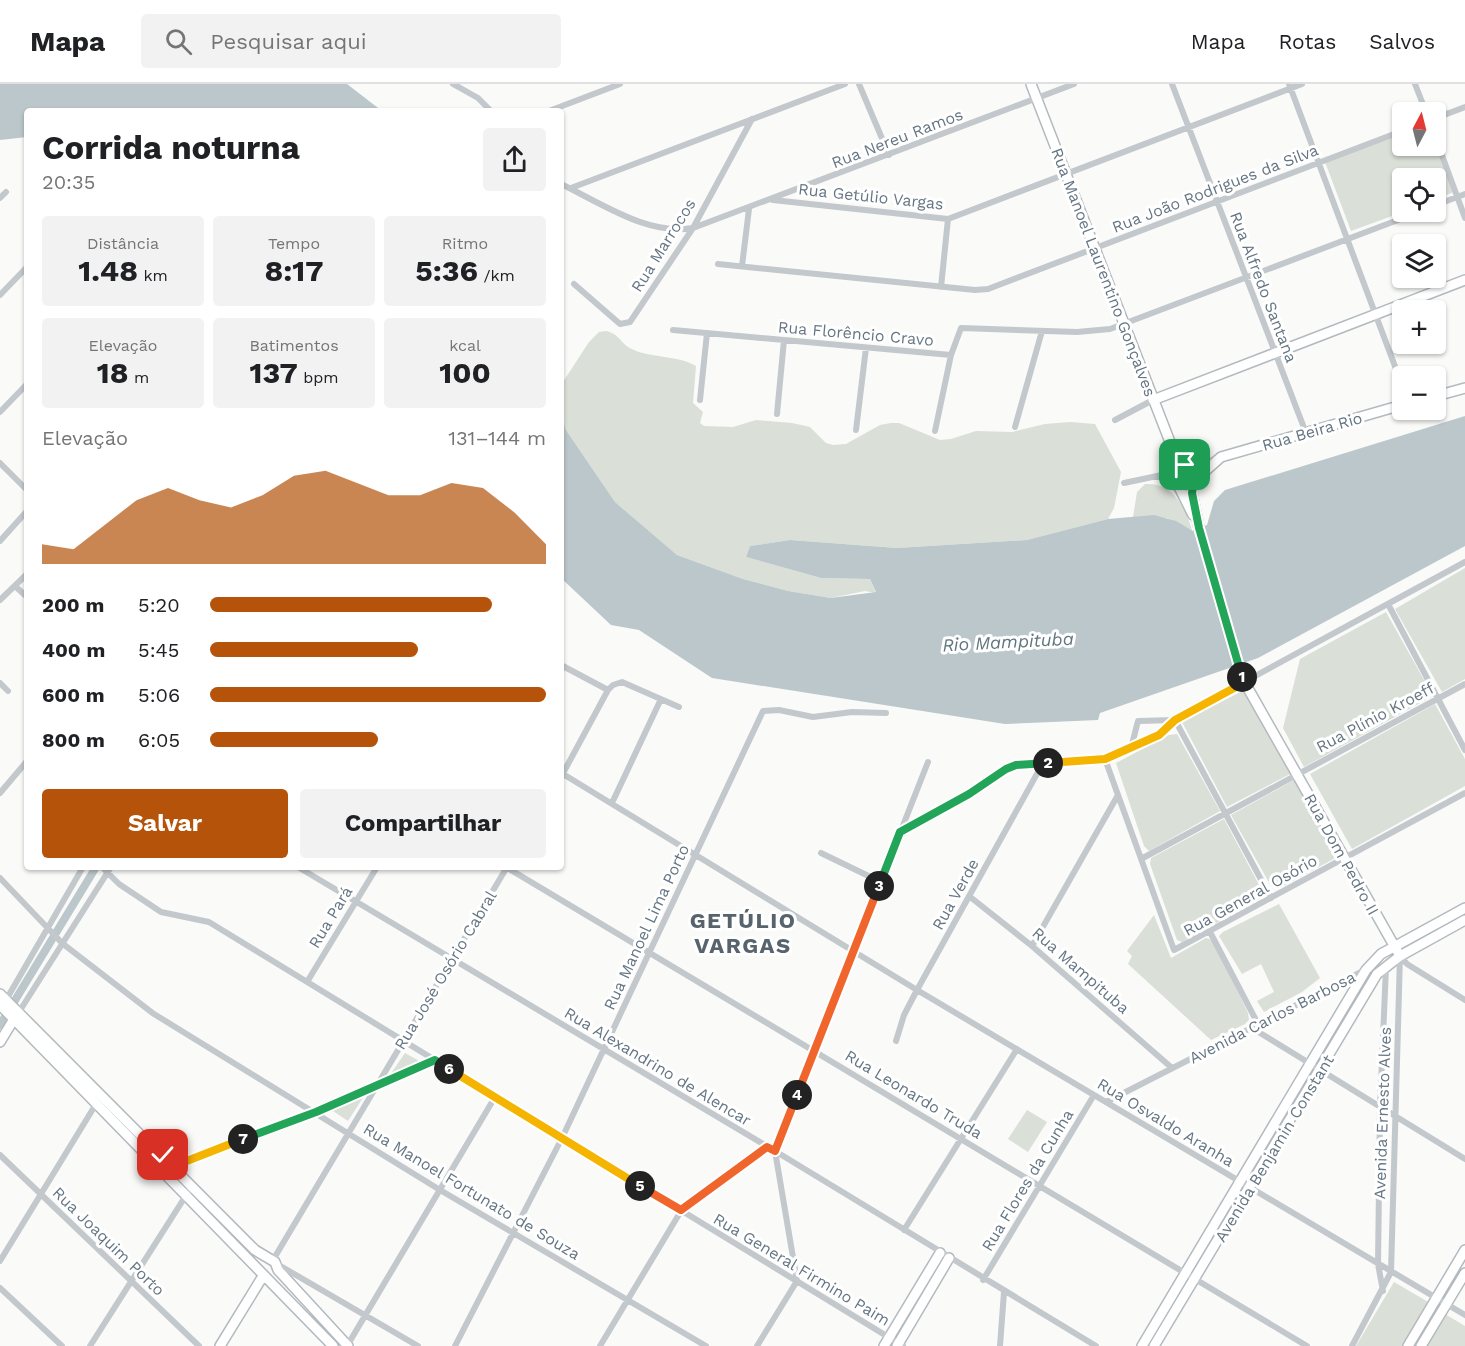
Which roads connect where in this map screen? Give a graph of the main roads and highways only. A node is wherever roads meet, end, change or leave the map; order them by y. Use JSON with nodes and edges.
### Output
{"nodes":[{"id":1,"x":1031,"y":84,"type":"edge"},
{"id":2,"x":1465,"y":280,"type":"edge"},
{"id":3,"x":1465,"y":388,"type":"edge"},
{"id":4,"x":1446,"y":393,"type":"edge"},
{"id":5,"x":1153,"y":400,"type":"junction"},
{"id":6,"x":1392,"y":408,"type":"edge"},
{"id":7,"x":1177,"y":460,"type":"junction"},
{"id":8,"x":1188,"y":467,"type":"junction"},
{"id":9,"x":1176,"y":472,"type":"junction"},
{"id":10,"x":1193,"y":482,"type":"junction"},
{"id":11,"x":1178,"y":483,"type":"junction"},
{"id":12,"x":1199,"y":528,"type":"junction"},
{"id":13,"x":1465,"y":908,"type":"edge"},
{"id":14,"x":1465,"y":920,"type":"edge"},
{"id":15,"x":1397,"y":951,"type":"junction"},
{"id":16,"x":1366,"y":970,"type":"joint"},
{"id":17,"x":7,"y":1008,"type":"edge"},
{"id":18,"x":1342,"y":1035,"type":"junction"},
{"id":19,"x":0,"y":1042,"type":"edge"},
{"id":20,"x":1465,"y":1250,"type":"edge"},
{"id":21,"x":273,"y":1263,"type":"junction"},
{"id":22,"x":1465,"y":1273,"type":"edge"},
{"id":23,"x":263,"y":1276,"type":"junction"},
{"id":24,"x":886,"y":1342,"type":"edge"},
{"id":25,"x":899,"y":1345,"type":"edge"},
{"id":26,"x":220,"y":1346,"type":"edge"},
{"id":27,"x":333,"y":1346,"type":"edge"},
{"id":28,"x":347,"y":1346,"type":"edge"},
{"id":29,"x":1142,"y":1346,"type":"edge"},
{"id":30,"x":1154,"y":1346,"type":"edge"},
{"id":31,"x":1408,"y":1346,"type":"edge"},
{"id":32,"x":1421,"y":1346,"type":"edge"}],
"edges":[{"from":1,"to":5,"type":"main road","name":"Rua Manoel Laurentino Gonçalves"},
{"from":2,"to":5,"type":"main road"},
{"from":3,"to":4,"type":"main road"},
{"from":5,"to":7,"type":"main road","name":"Rua Manoel Laurentino Gonçalves"},
{"from":6,"to":10,"type":"main road","name":"Rua Beira Rio"},
{"from":7,"to":8,"type":"main road"},
{"from":7,"to":9,"type":"main road","name":"Rua Manoel Laurentino Gonçalves"},
{"from":8,"to":9,"type":"main road","name":"Rua Beira Rio"},
{"from":8,"to":10,"type":"main road"},
{"from":9,"to":11,"type":"main road","name":"Rua Manoel Laurentino Gonçalves"},
{"from":10,"to":11,"type":"main road"},
{"from":10,"to":12,"type":"main road"},
{"from":11,"to":12,"type":"main road","name":"Rua Manoel Laurentino Gonçalves"},
{"from":12,"to":15,"type":"main road","name":"Rua Dom Pedro II"},
{"from":13,"to":15,"type":"main road","name":"Avenida Carlos Barbosa"},
{"from":14,"to":15,"type":"main road","name":"Avenida Carlos Barbosa"},
{"from":15,"to":16,"type":"main road","name":"Avenida Carlos Barbosa"},
{"from":15,"to":18,"type":"main road","name":"Avenida Benjamin Constant"},
{"from":15,"to":18,"type":"main road"},
{"from":16,"to":29,"type":"main road","name":"Avenida Benjamin Constant"},
{"from":17,"to":19,"type":"main road"},
{"from":17,"to":21,"type":"main road"},
{"from":17,"to":23,"type":"main road"},
{"from":18,"to":30,"type":"main road","name":"Avenida Benjamin Constant"},
{"from":20,"to":31,"type":"main road"},
{"from":21,"to":23,"type":"main road"},
{"from":21,"to":23,"type":"main road"},
{"from":21,"to":28,"type":"main road"},
{"from":22,"to":32,"type":"main road"},
{"from":23,"to":26,"type":"main road"},
{"from":23,"to":27,"type":"main road"},
{"from":24,"to":25,"type":"main road"}]}
